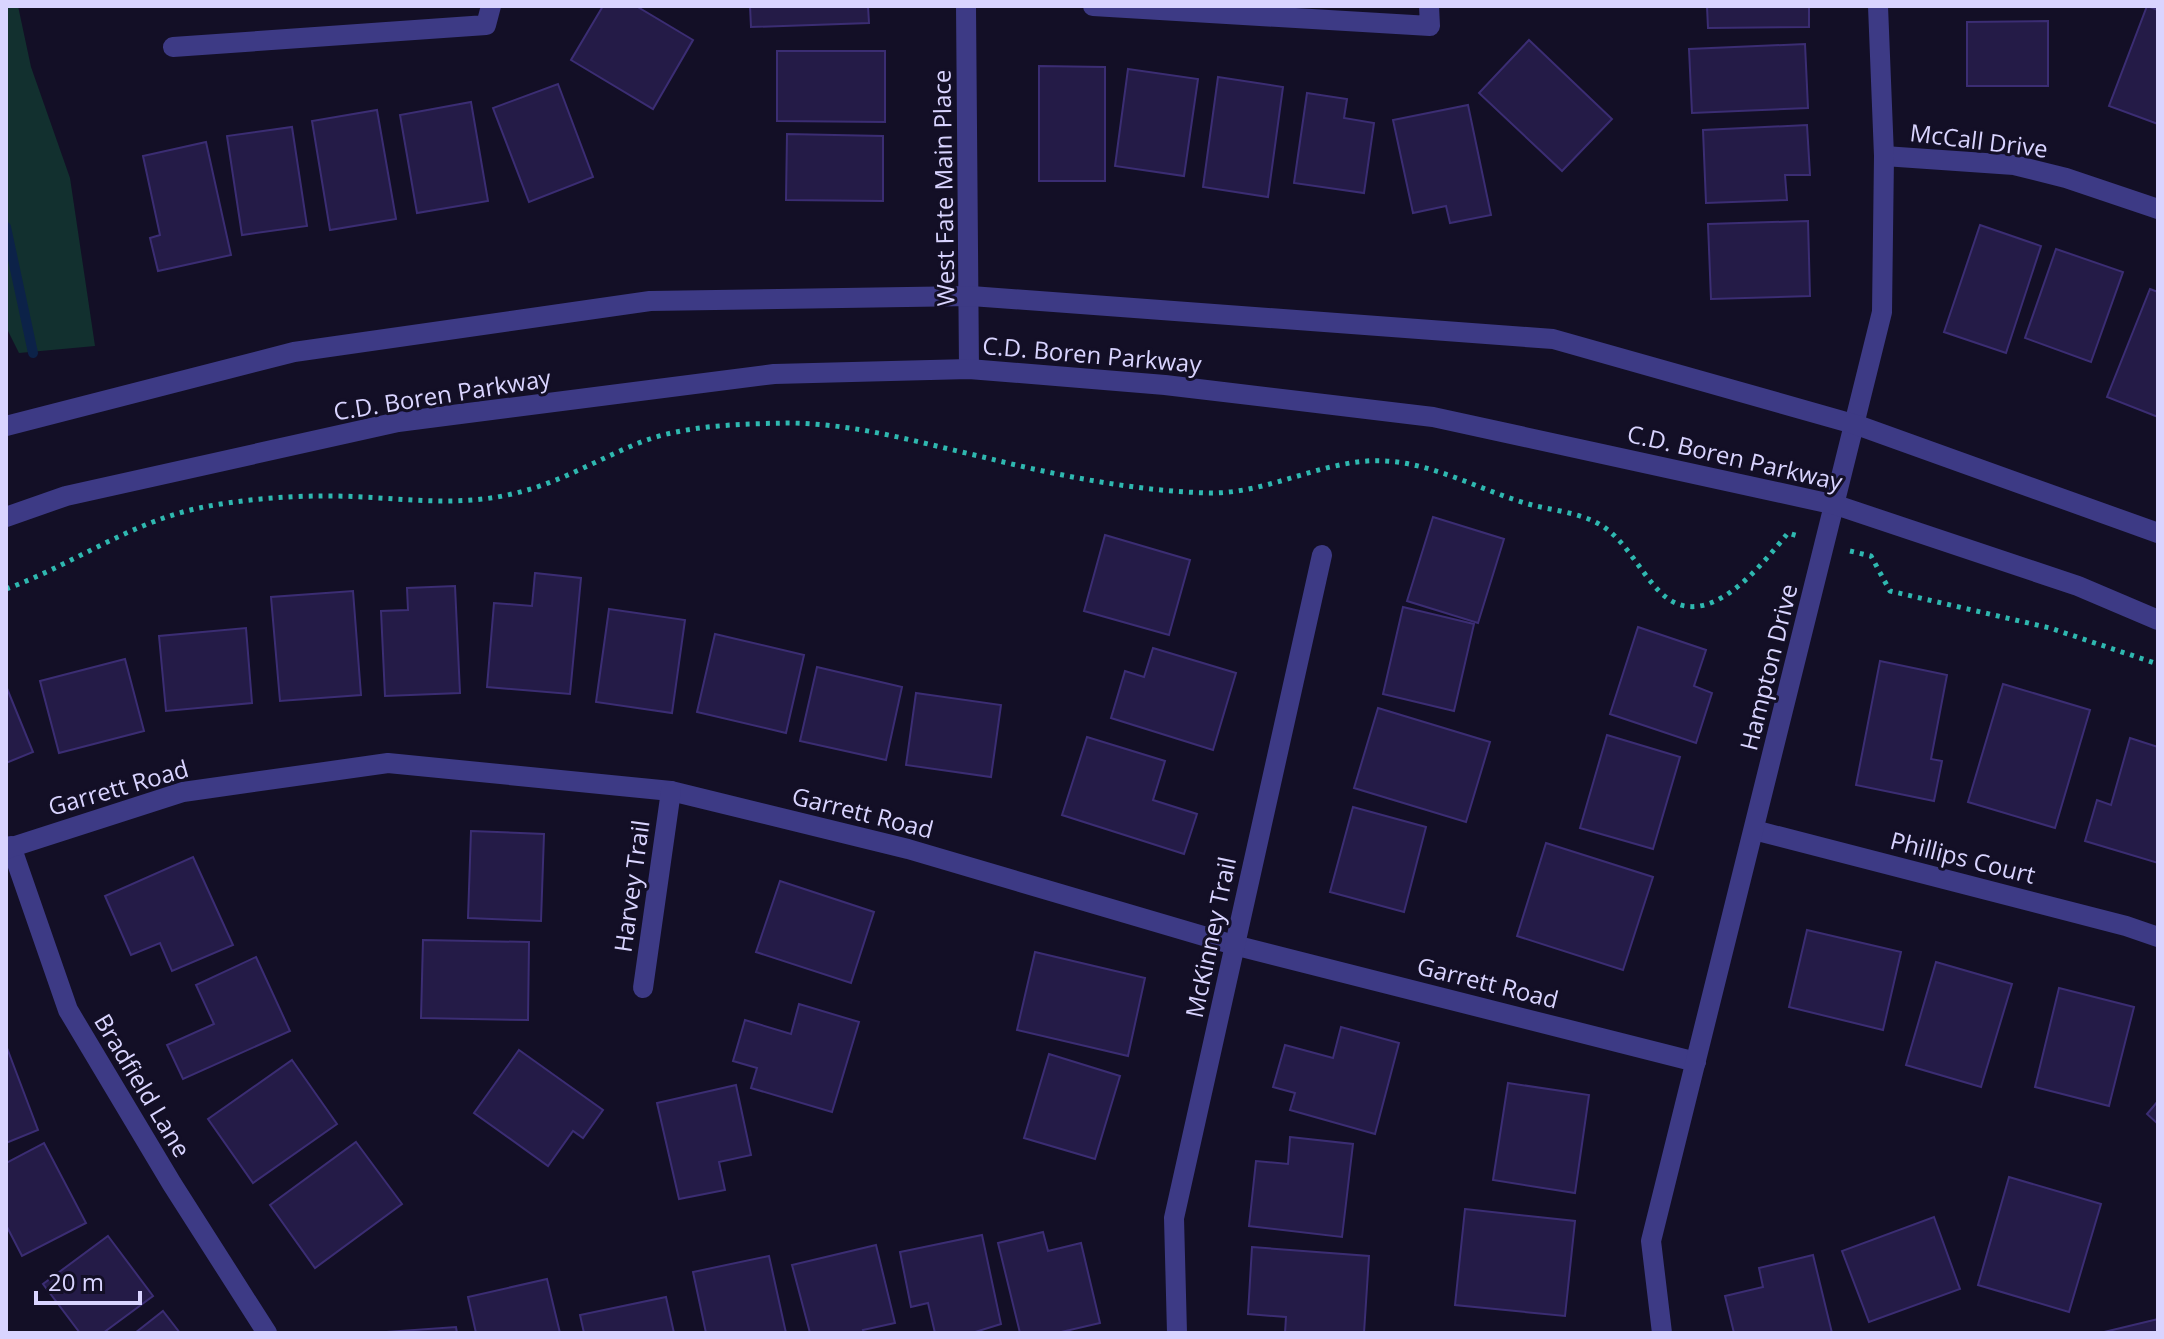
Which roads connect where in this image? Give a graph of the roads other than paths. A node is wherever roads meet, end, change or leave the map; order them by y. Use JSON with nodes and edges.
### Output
{"nodes":[{"id":1,"x":491,"y":6,"type":"edge"},
{"id":2,"x":966,"y":6,"type":"edge"},
{"id":3,"x":1093,"y":6,"type":"edge"},
{"id":4,"x":1878,"y":6,"type":"edge"},
{"id":5,"x":1429,"y":16,"type":"edge"},
{"id":6,"x":173,"y":47,"type":"dead end"},
{"id":7,"x":1884,"y":156,"type":"junction"},
{"id":8,"x":2158,"y":209,"type":"edge"},
{"id":9,"x":971,"y":296,"type":"junction"},
{"id":10,"x":969,"y":369,"type":"junction"},
{"id":11,"x":1857,"y":425,"type":"junction"},
{"id":12,"x":6,"y":426,"type":"edge"},
{"id":13,"x":1836,"y":505,"type":"junction"},
{"id":14,"x":6,"y":517,"type":"edge"},
{"id":15,"x":2158,"y":533,"type":"edge"},
{"id":16,"x":1322,"y":555,"type":"dead end"},
{"id":17,"x":2158,"y":620,"type":"edge"},
{"id":18,"x":671,"y":791,"type":"junction"},
{"id":19,"x":1754,"y":830,"type":"junction"},
{"id":20,"x":9,"y":848,"type":"edge"},
{"id":21,"x":2158,"y":937,"type":"edge"},
{"id":22,"x":1234,"y":945,"type":"junction"},
{"id":23,"x":643,"y":988,"type":"dead end"},
{"id":24,"x":1696,"y":1062,"type":"junction"},
{"id":25,"x":267,"y":1333,"type":"edge"},
{"id":26,"x":1177,"y":1333,"type":"edge"},
{"id":27,"x":1662,"y":1333,"type":"edge"}],
"edges":[{"from":1,"to":6,"type":"street"},
{"from":2,"to":9,"type":"street","name":"West Fate Main Place"},
{"from":3,"to":5,"type":"street"},
{"from":4,"to":7,"type":"street","name":"Hampton Drive"},
{"from":7,"to":8,"type":"street","name":"McCall Drive"},
{"from":7,"to":11,"type":"street","name":"Hampton Drive"},
{"from":9,"to":10,"type":"street","name":"West Fate Main Place"},
{"from":9,"to":11,"type":"street","name":"C.D. Boren Parkway"},
{"from":9,"to":12,"type":"street","name":"C.D. Boren Parkway"},
{"from":10,"to":13,"type":"street","name":"C.D. Boren Parkway"},
{"from":10,"to":14,"type":"street","name":"C.D. Boren Parkway"},
{"from":11,"to":13,"type":"street","name":"Hampton Drive"},
{"from":11,"to":15,"type":"street","name":"C.D. Boren Parkway"},
{"from":13,"to":17,"type":"street","name":"C.D. Boren Parkway"},
{"from":13,"to":19,"type":"street","name":"Hampton Drive"},
{"from":16,"to":22,"type":"street","name":"McKinney Trail"},
{"from":18,"to":20,"type":"street","name":"Garrett Road"},
{"from":18,"to":22,"type":"street","name":"Garrett Road"},
{"from":18,"to":23,"type":"street","name":"Harvey Trail"},
{"from":19,"to":21,"type":"street","name":"Phillips Court"},
{"from":19,"to":24,"type":"street","name":"Hampton Drive"},
{"from":20,"to":25,"type":"street","name":"Bradfield Lane"},
{"from":22,"to":24,"type":"street","name":"Garrett Road"},
{"from":22,"to":26,"type":"street","name":"McKinney Trail"},
{"from":24,"to":27,"type":"street","name":"Hampton Drive"}]}
